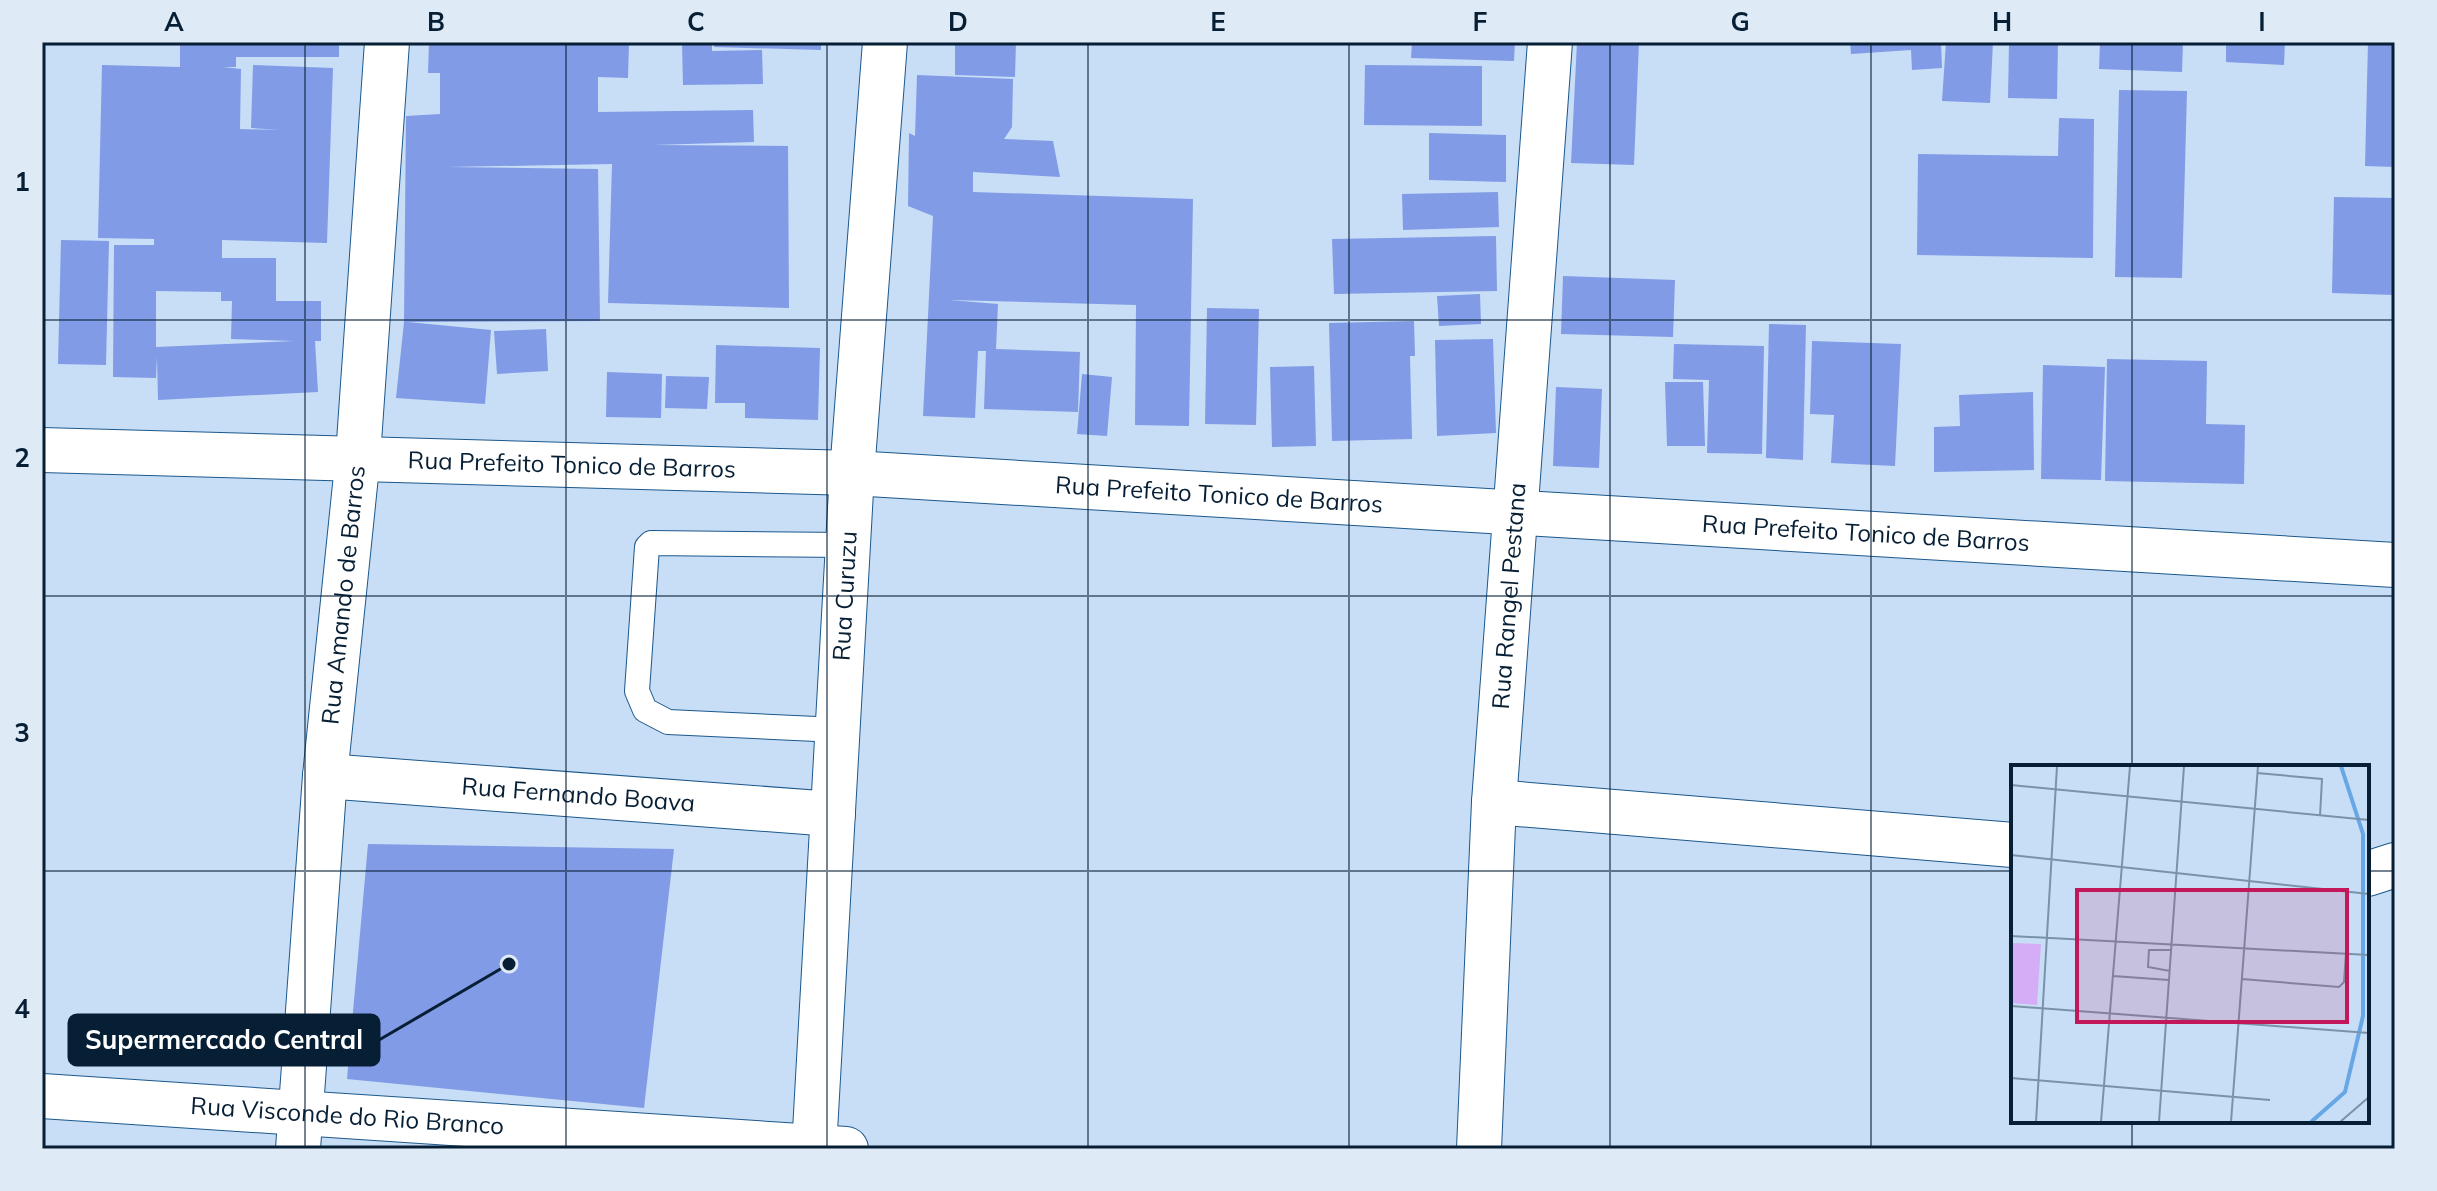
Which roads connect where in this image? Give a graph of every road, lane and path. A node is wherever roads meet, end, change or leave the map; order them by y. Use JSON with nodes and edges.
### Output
{"nodes":[{"id":1,"x":387,"y":42,"type":"edge"},
{"id":2,"x":885,"y":42,"type":"edge"},
{"id":3,"x":1550,"y":42,"type":"edge"},
{"id":4,"x":42,"y":450,"type":"edge"},
{"id":5,"x":358,"y":456,"type":"junction"},
{"id":6,"x":852,"y":473,"type":"junction"},
{"id":7,"x":1516,"y":514,"type":"junction"},
{"id":8,"x":848,"y":545,"type":"junction"},
{"id":9,"x":2395,"y":565,"type":"edge"},
{"id":10,"x":838,"y":730,"type":"junction"},
{"id":11,"x":325,"y":776,"type":"junction"},
{"id":12,"x":1494,"y":802,"type":"junction"},
{"id":13,"x":833,"y":814,"type":"junction"},
{"id":14,"x":2011,"y":845,"type":"edge"},
{"id":15,"x":2395,"y":865,"type":"edge"},
{"id":16,"x":2369,"y":873,"type":"edge"},
{"id":17,"x":42,"y":1096,"type":"edge"},
{"id":18,"x":299,"y":1132,"type":"edge"},
{"id":19,"x":825,"y":1148,"type":"edge"},
{"id":20,"x":1479,"y":1149,"type":"edge"}],
"edges":[{"from":1,"to":5,"type":"street","name":"Rua Amando de Barros"},
{"from":2,"to":6,"type":"street","name":"Rua Curuzu"},
{"from":3,"to":7,"type":"street","name":"Rua Rangel Pestana"},
{"from":4,"to":5,"type":"street","name":"Rua Prefeito Tonico de Barros"},
{"from":5,"to":6,"type":"street","name":"Rua Prefeito Tonico de Barros"},
{"from":5,"to":11,"type":"street","name":"Rua Amando de Barros"},
{"from":6,"to":7,"type":"street","name":"Rua Prefeito Tonico de Barros"},
{"from":6,"to":8,"type":"street","name":"Rua Curuzu"},
{"from":7,"to":9,"type":"street","name":"Rua Prefeito Tonico de Barros"},
{"from":7,"to":12,"type":"street","name":"Rua Rangel Pestana"},
{"from":8,"to":10,"type":"street","name":"Rua Curuzu"},
{"from":8,"to":10,"type":"lane"},
{"from":10,"to":13,"type":"street","name":"Rua Curuzu"},
{"from":11,"to":13,"type":"street","name":"Rua Fernando Boava"},
{"from":11,"to":18,"type":"street","name":"Rua Amando de Barros"},
{"from":12,"to":14,"type":"street"},
{"from":12,"to":20,"type":"street","name":"Rua Rangel Pestana"},
{"from":13,"to":19,"type":"street","name":"Rua Curuzu"},
{"from":15,"to":16,"type":"street"},
{"from":17,"to":18,"type":"street","name":"Rua Visconde do Rio Branco"},
{"from":18,"to":19,"type":"street","name":"Rua Visconde do Rio Branco"}]}
